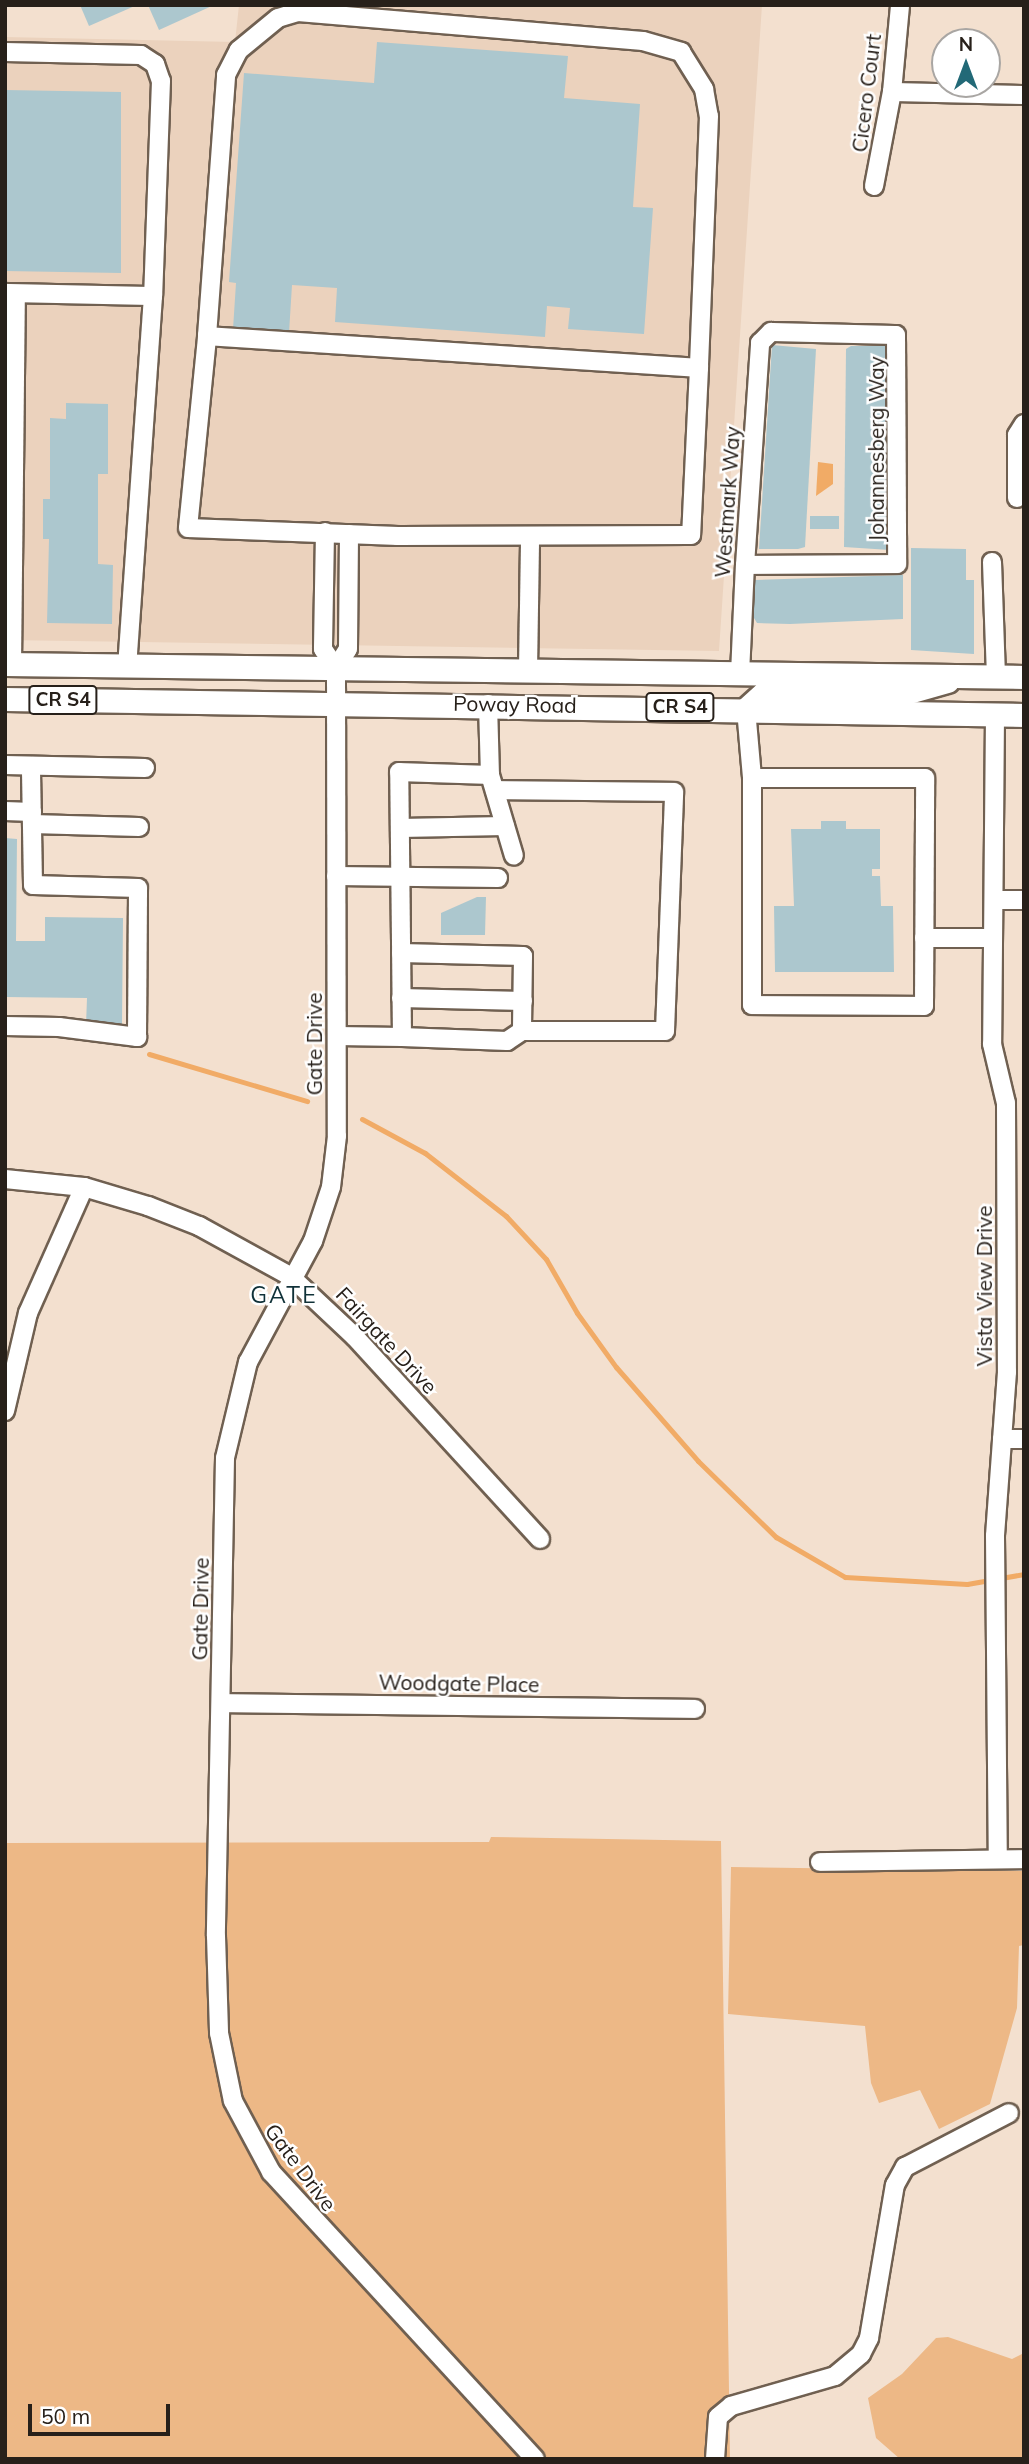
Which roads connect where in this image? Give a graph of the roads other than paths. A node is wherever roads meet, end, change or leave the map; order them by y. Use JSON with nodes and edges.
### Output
{"nodes":[{"id":1,"x":900,"y":5,"type":"edge"},
{"id":2,"x":5,"y":52,"type":"edge"},
{"id":3,"x":892,"y":92,"type":"junction"},
{"id":4,"x":1024,"y":95,"type":"edge"},
{"id":5,"x":874,"y":186,"type":"dead end"},
{"id":6,"x":11,"y":293,"type":"edge"},
{"id":7,"x":153,"y":296,"type":"junction"},
{"id":8,"x":764,"y":335,"type":"joint"},
{"id":9,"x":207,"y":336,"type":"junction"},
{"id":10,"x":699,"y":368,"type":"junction"},
{"id":11,"x":1024,"y":424,"type":"edge"},
{"id":12,"x":1017,"y":498,"type":"dead end"},
{"id":13,"x":325,"y":532,"type":"junction"},
{"id":14,"x":349,"y":534,"type":"junction"},
{"id":15,"x":530,"y":536,"type":"junction"},
{"id":16,"x":992,"y":562,"type":"dead end"},
{"id":17,"x":745,"y":565,"type":"junction"},
{"id":18,"x":9,"y":603,"type":"edge"},
{"id":19,"x":127,"y":665,"type":"junction"},
{"id":20,"x":7,"y":668,"type":"edge"},
{"id":21,"x":336,"y":668,"type":"junction"},
{"id":22,"x":528,"y":670,"type":"junction"},
{"id":23,"x":740,"y":674,"type":"junction"},
{"id":24,"x":956,"y":676,"type":"junction"},
{"id":25,"x":996,"y":676,"type":"junction"},
{"id":26,"x":1024,"y":677,"type":"edge"},
{"id":27,"x":5,"y":699,"type":"edge"},
{"id":28,"x":336,"y":702,"type":"junction"},
{"id":29,"x":488,"y":704,"type":"junction"},
{"id":30,"x":599,"y":705,"type":"junction"},
{"id":31,"x":746,"y":709,"type":"junction"},
{"id":32,"x":1024,"y":713,"type":"edge"},
{"id":33,"x":995,"y":715,"type":"junction"},
{"id":34,"x":5,"y":765,"type":"edge"},
{"id":35,"x":31,"y":766,"type":"junction"},
{"id":36,"x":145,"y":768,"type":"dead end"},
{"id":37,"x":752,"y":778,"type":"junction"},
{"id":38,"x":493,"y":782,"type":"junction"},
{"id":39,"x":5,"y":811,"type":"edge"},
{"id":40,"x":32,"y":818,"type":"junction"},
{"id":41,"x":506,"y":826,"type":"junction"},
{"id":42,"x":139,"y":827,"type":"dead end"},
{"id":43,"x":400,"y":828,"type":"junction"},
{"id":44,"x":514,"y":856,"type":"dead end"},
{"id":45,"x":401,"y":875,"type":"junction"},
{"id":46,"x":336,"y":876,"type":"junction"},
{"id":47,"x":498,"y":878,"type":"dead end"},
{"id":48,"x":993,"y":900,"type":"junction"},
{"id":49,"x":1024,"y":900,"type":"edge"},
{"id":50,"x":924,"y":938,"type":"junction"},
{"id":51,"x":993,"y":938,"type":"junction"},
{"id":52,"x":401,"y":953,"type":"junction"},
{"id":53,"x":401,"y":998,"type":"junction"},
{"id":54,"x":523,"y":1001,"type":"junction"},
{"id":55,"x":5,"y":1026,"type":"edge"},
{"id":56,"x":523,"y":1031,"type":"junction"},
{"id":57,"x":337,"y":1036,"type":"junction"},
{"id":58,"x":402,"y":1037,"type":"junction"},
{"id":59,"x":5,"y":1179,"type":"edge"},
{"id":60,"x":84,"y":1187,"type":"junction"},
{"id":61,"x":290,"y":1276,"type":"junction"},
{"id":62,"x":5,"y":1411,"type":"edge"},
{"id":63,"x":1002,"y":1439,"type":"junction"},
{"id":64,"x":1024,"y":1439,"type":"edge"},
{"id":65,"x":540,"y":1539,"type":"dead end"},
{"id":66,"x":222,"y":1703,"type":"junction"},
{"id":67,"x":695,"y":1709,"type":"dead end"},
{"id":68,"x":998,"y":1859,"type":"junction"},
{"id":69,"x":1024,"y":1859,"type":"edge"},
{"id":70,"x":820,"y":1861,"type":"dead end"},
{"id":71,"x":1009,"y":2113,"type":"dead end"},
{"id":72,"x":535,"y":2459,"type":"edge"},
{"id":73,"x":715,"y":2459,"type":"edge"}],
"edges":[{"from":1,"to":3,"type":"street","name":"Cicero Court"},
{"from":2,"to":7,"type":"street"},
{"from":3,"to":4,"type":"street"},
{"from":3,"to":5,"type":"street","name":"Cicero Court"},
{"from":6,"to":7,"type":"street"},
{"from":6,"to":18,"type":"street"},
{"from":7,"to":19,"type":"street"},
{"from":8,"to":17,"type":"street","name":"Westmark Way"},
{"from":8,"to":17,"type":"street","name":"Johannesberg Way"},
{"from":9,"to":10,"type":"street"},
{"from":9,"to":10,"type":"street"},
{"from":9,"to":13,"type":"street"},
{"from":10,"to":15,"type":"street"},
{"from":11,"to":12,"type":"street"},
{"from":13,"to":14,"type":"street"},
{"from":13,"to":21,"type":"street"},
{"from":14,"to":15,"type":"street"},
{"from":14,"to":21,"type":"street"},
{"from":15,"to":22,"type":"street"},
{"from":16,"to":25,"type":"street"},
{"from":17,"to":23,"type":"street","name":"Westmark Way"},
{"from":18,"to":20,"type":"street"},
{"from":19,"to":20,"type":"main road","name":"Poway Road","number":"CR S4"},
{"from":19,"to":21,"type":"main road","name":"Poway Road","number":"CR S4"},
{"from":21,"to":22,"type":"main road","name":"Poway Road","number":"CR S4"},
{"from":21,"to":28,"type":"street","name":"Gate Drive"},
{"from":22,"to":23,"type":"main road","name":"Poway Road","number":"CR S4"},
{"from":23,"to":24,"type":"main road","name":"Poway Road","number":"CR S4"},
{"from":23,"to":30,"type":"main road"},
{"from":24,"to":25,"type":"main road","name":"Poway Road","number":"CR S4"},
{"from":24,"to":31,"type":"main road"},
{"from":25,"to":26,"type":"main road","name":"Poway Road","number":"CR S4"},
{"from":27,"to":28,"type":"main road","name":"Poway Road","number":"CR S4"},
{"from":28,"to":29,"type":"main road","name":"Poway Road","number":"CR S4"},
{"from":28,"to":46,"type":"street","name":"Gate Drive"},
{"from":29,"to":30,"type":"main road","name":"Poway Road","number":"CR S4"},
{"from":29,"to":38,"type":"street"},
{"from":30,"to":31,"type":"main road","name":"Poway Road","number":"CR S4"},
{"from":31,"to":33,"type":"main road","name":"Poway Road","number":"CR S4"},
{"from":31,"to":37,"type":"street"},
{"from":32,"to":33,"type":"main road","name":"Poway Road"},
{"from":33,"to":48,"type":"street","name":"Vista View Drive"},
{"from":34,"to":35,"type":"street"},
{"from":35,"to":36,"type":"street"},
{"from":35,"to":40,"type":"street"},
{"from":37,"to":50,"type":"street"},
{"from":37,"to":50,"type":"street"},
{"from":38,"to":41,"type":"street"},
{"from":38,"to":43,"type":"street"},
{"from":38,"to":56,"type":"street"},
{"from":39,"to":40,"type":"street"},
{"from":40,"to":42,"type":"street"},
{"from":40,"to":55,"type":"street"},
{"from":41,"to":43,"type":"street"},
{"from":41,"to":44,"type":"street"},
{"from":43,"to":45,"type":"street"},
{"from":45,"to":46,"type":"street"},
{"from":45,"to":47,"type":"street"},
{"from":45,"to":52,"type":"street"},
{"from":46,"to":57,"type":"street","name":"Gate Drive"},
{"from":48,"to":49,"type":"street"},
{"from":48,"to":51,"type":"street","name":"Vista View Drive"},
{"from":50,"to":51,"type":"street"},
{"from":51,"to":63,"type":"street","name":"Vista View Drive"},
{"from":52,"to":53,"type":"street"},
{"from":52,"to":54,"type":"street"},
{"from":53,"to":54,"type":"street"},
{"from":53,"to":58,"type":"street"},
{"from":54,"to":56,"type":"street"},
{"from":56,"to":58,"type":"street"},
{"from":57,"to":58,"type":"street"},
{"from":57,"to":61,"type":"street","name":"Gate Drive"},
{"from":59,"to":60,"type":"street","name":"Fairgate Drive"},
{"from":60,"to":61,"type":"street","name":"Fairgate Drive"},
{"from":60,"to":62,"type":"street"},
{"from":61,"to":65,"type":"street","name":"Fairgate Drive"},
{"from":61,"to":66,"type":"street","name":"Gate Drive"},
{"from":63,"to":64,"type":"street"},
{"from":63,"to":68,"type":"street","name":"Vista View Drive"},
{"from":66,"to":67,"type":"street","name":"Woodgate Place"},
{"from":66,"to":72,"type":"street","name":"Gate Drive"},
{"from":68,"to":69,"type":"street"},
{"from":68,"to":70,"type":"street"},
{"from":71,"to":73,"type":"street"}]}
